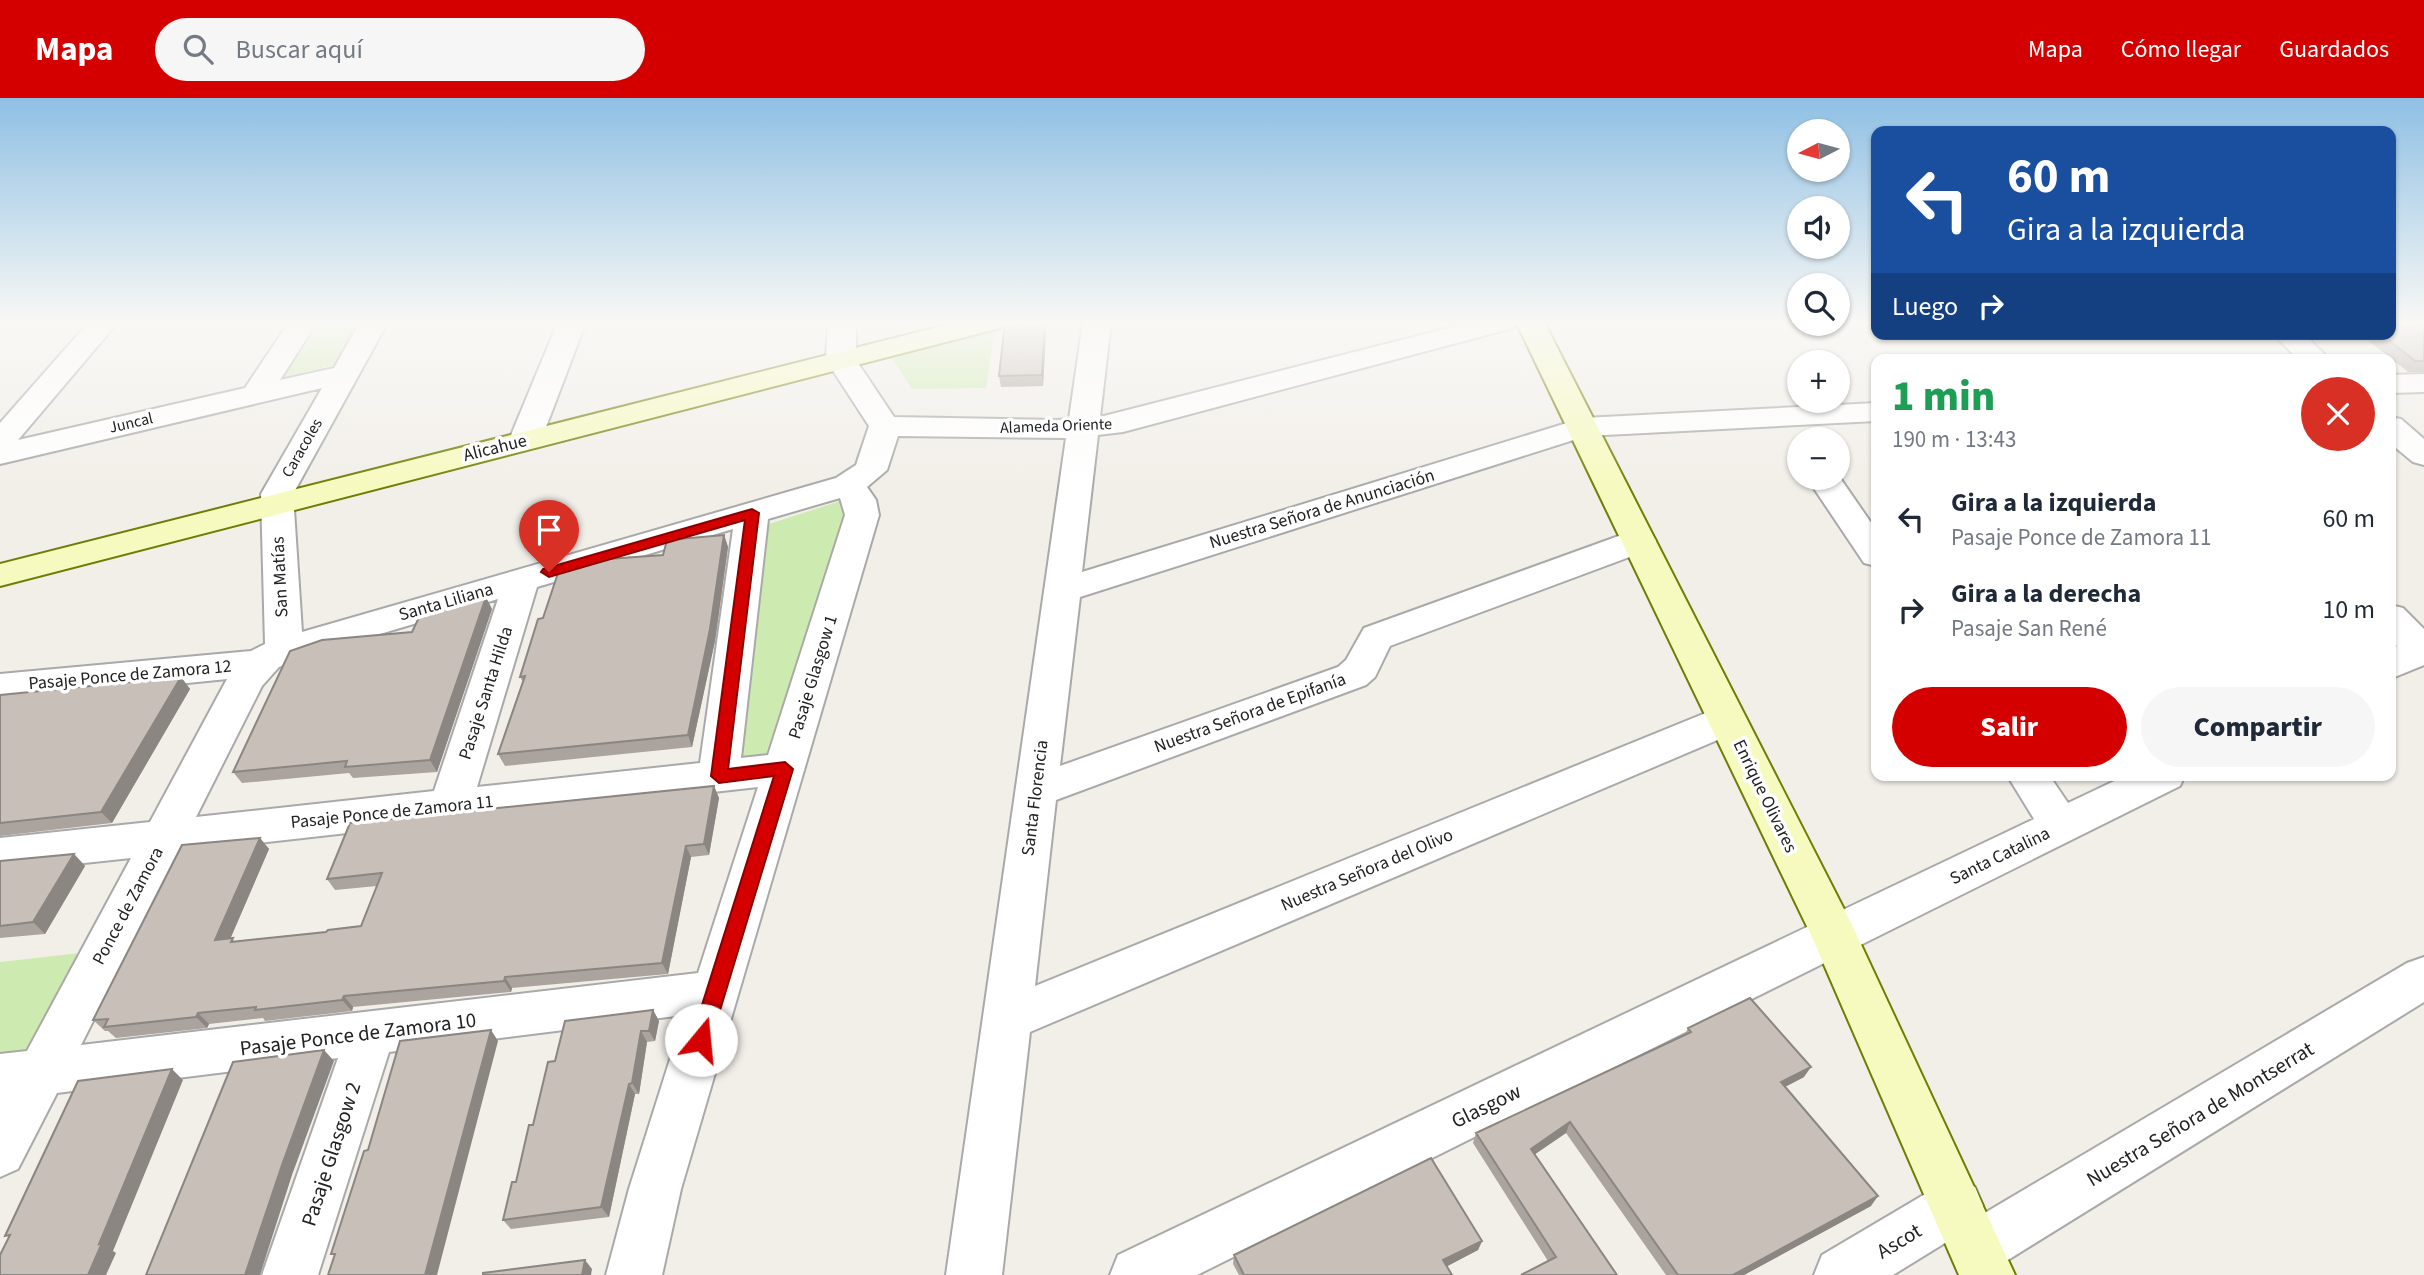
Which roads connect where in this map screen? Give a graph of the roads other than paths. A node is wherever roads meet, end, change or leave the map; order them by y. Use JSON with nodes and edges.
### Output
{"nodes":[{"id":1,"x":56,"y":377,"type":"edge"},
{"id":2,"x":267,"y":377,"type":"edge"},
{"id":3,"x":331,"y":377,"type":"edge"},
{"id":4,"x":342,"y":377,"type":"edge"},
{"id":5,"x":550,"y":377,"type":"edge"},
{"id":6,"x":774,"y":377,"type":"edge"},
{"id":7,"x":852,"y":377,"type":"edge"},
{"id":8,"x":1090,"y":377,"type":"edge"},
{"id":9,"x":1299,"y":377,"type":"edge"},
{"id":10,"x":1557,"y":377,"type":"edge"},
{"id":11,"x":2424,"y":383,"type":"edge"},
{"id":12,"x":2396,"y":384,"type":"edge"},
{"id":13,"x":256,"y":394,"type":"junction"},
{"id":14,"x":2396,"y":405,"type":"edge"},
{"id":15,"x":1871,"y":412,"type":"edge"},
{"id":16,"x":1781,"y":417,"type":"junction"},
{"id":17,"x":885,"y":426,"type":"junction"},
{"id":18,"x":1788,"y":427,"type":"edge"},
{"id":19,"x":1083,"y":428,"type":"junction"},
{"id":20,"x":1583,"y":428,"type":"junction"},
{"id":21,"x":2424,"y":428,"type":"edge"},
{"id":22,"x":2396,"y":431,"type":"edge"},
{"id":23,"x":525,"y":440,"type":"junction"},
{"id":24,"x":0,"y":442,"type":"edge"},
{"id":25,"x":0,"y":454,"type":"edge"},
{"id":26,"x":2424,"y":455,"type":"edge"},
{"id":27,"x":848,"y":485,"type":"junction"},
{"id":28,"x":1835,"y":490,"type":"edge"},
{"id":29,"x":276,"y":504,"type":"junction"},
{"id":30,"x":752,"y":513,"type":"junction"},
{"id":31,"x":1864,"y":518,"type":"edge"},
{"id":32,"x":1871,"y":540,"type":"edge"},
{"id":33,"x":1639,"y":541,"type":"junction"},
{"id":34,"x":0,"y":575,"type":"edge"},
{"id":35,"x":522,"y":580,"type":"junction"},
{"id":36,"x":1062,"y":590,"type":"junction"},
{"id":37,"x":2396,"y":627,"type":"edge"},
{"id":38,"x":2412,"y":655,"type":"edge"},
{"id":39,"x":271,"y":656,"type":"junction"},
{"id":40,"x":0,"y":688,"type":"edge"},
{"id":41,"x":1727,"y":720,"type":"junction"},
{"id":42,"x":785,"y":769,"type":"junction"},
{"id":43,"x":719,"y":776,"type":"junction"},
{"id":44,"x":2031,"y":781,"type":"edge"},
{"id":45,"x":2153,"y":781,"type":"edge"},
{"id":46,"x":1036,"y":791,"type":"junction"},
{"id":47,"x":450,"y":805,"type":"junction"},
{"id":48,"x":2061,"y":826,"type":"junction"},
{"id":49,"x":164,"y":837,"type":"junction"},
{"id":50,"x":0,"y":855,"type":"edge"},
{"id":51,"x":1835,"y":937,"type":"junction"},
{"id":52,"x":2424,"y":976,"type":"edge"},
{"id":53,"x":716,"y":991,"type":"junction"},
{"id":54,"x":1007,"y":1020,"type":"junction"},
{"id":55,"x":371,"y":1032,"type":"junction"},
{"id":56,"x":21,"y":1075,"type":"edge"},
{"id":57,"x":0,"y":1152,"type":"edge"},
{"id":58,"x":1973,"y":1244,"type":"edge"},
{"id":59,"x":290,"y":1275,"type":"edge"},
{"id":60,"x":634,"y":1275,"type":"edge"},
{"id":61,"x":974,"y":1275,"type":"edge"},
{"id":62,"x":1138,"y":1275,"type":"edge"},
{"id":63,"x":1842,"y":1275,"type":"edge"}],
"edges":[{"from":1,"to":24,"type":"street"},
{"from":2,"to":13,"type":"street"},
{"from":3,"to":13,"type":"street","name":"Juncal"},
{"from":4,"to":29,"type":"street","name":"Caracoles"},
{"from":5,"to":23,"type":"street"},
{"from":6,"to":23,"type":"street","name":"Alicahue"},
{"from":7,"to":17,"type":"street"},
{"from":8,"to":19,"type":"street","name":"Santa Florencia"},
{"from":9,"to":19,"type":"street","name":"Alameda Oriente"},
{"from":10,"to":20,"type":"street","name":"Enrique Olivares"},
{"from":11,"to":12,"type":"street"},
{"from":13,"to":25,"type":"street","name":"Juncal"},
{"from":14,"to":21,"type":"street"},
{"from":15,"to":16,"type":"street","name":"Nuestra Señora de Anunciación"},
{"from":16,"to":18,"type":"street"},
{"from":16,"to":20,"type":"street","name":"Nuestra Señora de Anunciación"},
{"from":17,"to":19,"type":"street","name":"Alameda Oriente"},
{"from":17,"to":27,"type":"street","name":"Santa Liliana"},
{"from":19,"to":36,"type":"street","name":"Santa Florencia"},
{"from":20,"to":33,"type":"street","name":"Enrique Olivares"},
{"from":20,"to":36,"type":"street","name":"Nuestra Señora de Anunciación"},
{"from":22,"to":26,"type":"street"},
{"from":23,"to":29,"type":"street","name":"Alicahue"},
{"from":27,"to":30,"type":"street","name":"Santa Liliana"},
{"from":27,"to":42,"type":"street","name":"Pasaje Glasgow 1"},
{"from":28,"to":31,"type":"street"},
{"from":29,"to":34,"type":"street","name":"Alicahue"},
{"from":29,"to":39,"type":"street","name":"San Matías"},
{"from":30,"to":35,"type":"street","name":"Santa Liliana"},
{"from":30,"to":43,"type":"street"},
{"from":31,"to":32,"type":"street"},
{"from":33,"to":41,"type":"street","name":"Enrique Olivares"},
{"from":33,"to":46,"type":"street","name":"Nuestra Señora de Epifanía"},
{"from":35,"to":39,"type":"street","name":"Santa Liliana"},
{"from":35,"to":47,"type":"street","name":"Pasaje Santa Hilda"},
{"from":36,"to":46,"type":"street","name":"Santa Florencia"},
{"from":37,"to":38,"type":"street"},
{"from":39,"to":40,"type":"street","name":"Pasaje Ponce de Zamora 12"},
{"from":39,"to":49,"type":"street","name":"Ponce de Zamora"},
{"from":41,"to":51,"type":"street","name":"Enrique Olivares"},
{"from":41,"to":54,"type":"street","name":"Nuestra Señora del Olivo"},
{"from":42,"to":43,"type":"street","name":"Pasaje Ponce de Zamora 11"},
{"from":42,"to":53,"type":"street","name":"Pasaje Glasgow 1"},
{"from":43,"to":47,"type":"street","name":"Pasaje Ponce de Zamora 11"},
{"from":44,"to":48,"type":"street"},
{"from":45,"to":48,"type":"street","name":"Santa Catalina"},
{"from":46,"to":54,"type":"street","name":"Santa Florencia"},
{"from":47,"to":49,"type":"street","name":"Pasaje Ponce de Zamora 11"},
{"from":48,"to":51,"type":"street","name":"Santa Catalina"},
{"from":49,"to":50,"type":"street","name":"Pasaje Ponce de Zamora 11"},
{"from":49,"to":56,"type":"street","name":"Ponce de Zamora"},
{"from":51,"to":58,"type":"street","name":"Enrique Olivares"},
{"from":51,"to":62,"type":"street","name":"Glasgow"},
{"from":52,"to":58,"type":"street","name":"Nuestra Señora de Montserrat"},
{"from":53,"to":55,"type":"street","name":"Pasaje Ponce de Zamora 10"},
{"from":53,"to":60,"type":"street","name":"Pasaje Glasgow 1"},
{"from":54,"to":61,"type":"street","name":"Santa Florencia"},
{"from":55,"to":56,"type":"street","name":"Pasaje Ponce de Zamora 10"},
{"from":55,"to":59,"type":"street","name":"Pasaje Glasgow 2"},
{"from":56,"to":57,"type":"street","name":"Ponce de Zamora"},
{"from":58,"to":63,"type":"street","name":"Ascot"}]}
